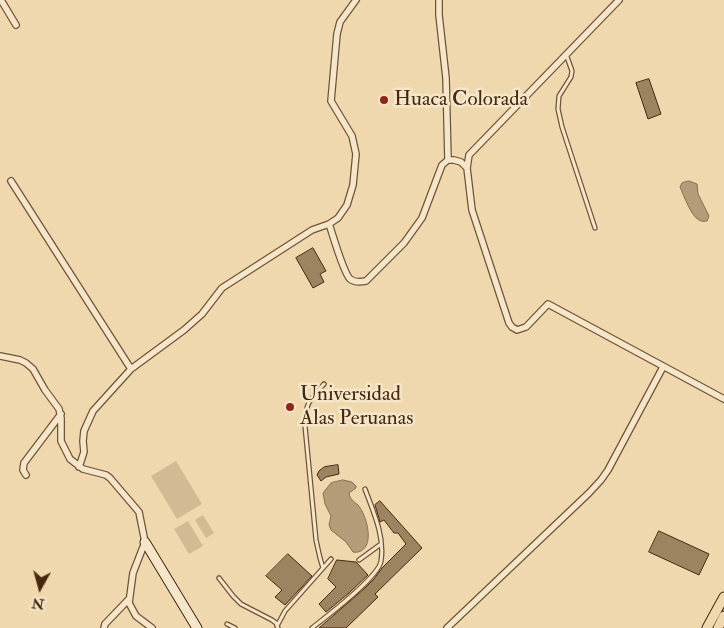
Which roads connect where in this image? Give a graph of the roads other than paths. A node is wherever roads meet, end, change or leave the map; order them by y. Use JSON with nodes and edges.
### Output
{"nodes":[{"id":1,"x":1,"y":0,"type":"edge"},
{"id":2,"x":356,"y":0,"type":"edge"},
{"id":3,"x":439,"y":0,"type":"edge"},
{"id":4,"x":619,"y":0,"type":"edge"},
{"id":5,"x":16,"y":26,"type":"dead end"},
{"id":6,"x":566,"y":54,"type":"junction"},
{"id":7,"x":448,"y":160,"type":"junction"},
{"id":8,"x":467,"y":168,"type":"junction"},
{"id":9,"x":11,"y":181,"type":"dead end"},
{"id":10,"x":329,"y":224,"type":"junction"},
{"id":11,"x":595,"y":228,"type":"dead end"},
{"id":12,"x":0,"y":356,"type":"edge"},
{"id":13,"x":663,"y":367,"type":"junction"},
{"id":14,"x":131,"y":368,"type":"junction"},
{"id":15,"x":324,"y":384,"type":"dead end"},
{"id":16,"x":724,"y":399,"type":"edge"},
{"id":17,"x":61,"y":414,"type":"junction"},
{"id":18,"x":79,"y":467,"type":"junction"},
{"id":19,"x":26,"y":475,"type":"dead end"},
{"id":20,"x":366,"y":489,"type":"dead end"},
{"id":21,"x":145,"y":542,"type":"junction"},
{"id":22,"x":381,"y":544,"type":"junction"},
{"id":23,"x":331,"y":559,"type":"dead end"},
{"id":24,"x":359,"y":560,"type":"dead end"},
{"id":25,"x":323,"y":568,"type":"junction"},
{"id":26,"x":220,"y":578,"type":"dead end"},
{"id":27,"x":724,"y":597,"type":"edge"},
{"id":28,"x":129,"y":599,"type":"junction"},
{"id":29,"x":724,"y":616,"type":"edge"},
{"id":30,"x":227,"y":624,"type":"dead end"},
{"id":31,"x":277,"y":627,"type":"edge"},
{"id":32,"x":104,"y":628,"type":"edge"},
{"id":33,"x":152,"y":628,"type":"edge"},
{"id":34,"x":197,"y":628,"type":"edge"},
{"id":35,"x":235,"y":628,"type":"edge"},
{"id":36,"x":312,"y":628,"type":"edge"},
{"id":37,"x":447,"y":628,"type":"edge"},
{"id":38,"x":707,"y":628,"type":"edge"},
{"id":39,"x":718,"y":628,"type":"edge"}],
"edges":[{"from":1,"to":5,"type":"street"},
{"from":2,"to":10,"type":"street"},
{"from":3,"to":7,"type":"street"},
{"from":4,"to":6,"type":"street"},
{"from":6,"to":8,"type":"street"},
{"from":6,"to":11,"type":"lane"},
{"from":7,"to":8,"type":"street"},
{"from":7,"to":10,"type":"street"},
{"from":8,"to":13,"type":"street"},
{"from":9,"to":14,"type":"street"},
{"from":10,"to":14,"type":"street"},
{"from":12,"to":17,"type":"street"},
{"from":13,"to":16,"type":"street"},
{"from":13,"to":37,"type":"street"},
{"from":14,"to":18,"type":"street"},
{"from":15,"to":25,"type":"lane"},
{"from":17,"to":18,"type":"street"},
{"from":17,"to":19,"type":"street"},
{"from":18,"to":21,"type":"street"},
{"from":20,"to":22,"type":"lane"},
{"from":21,"to":28,"type":"street"},
{"from":21,"to":34,"type":"street"},
{"from":22,"to":24,"type":"lane"},
{"from":22,"to":36,"type":"lane"},
{"from":23,"to":25,"type":"lane"},
{"from":25,"to":31,"type":"lane"},
{"from":26,"to":31,"type":"lane"},
{"from":27,"to":38,"type":"main road"},
{"from":28,"to":32,"type":"street"},
{"from":28,"to":33,"type":"street"},
{"from":29,"to":39,"type":"main road"},
{"from":30,"to":35,"type":"lane"}]}
